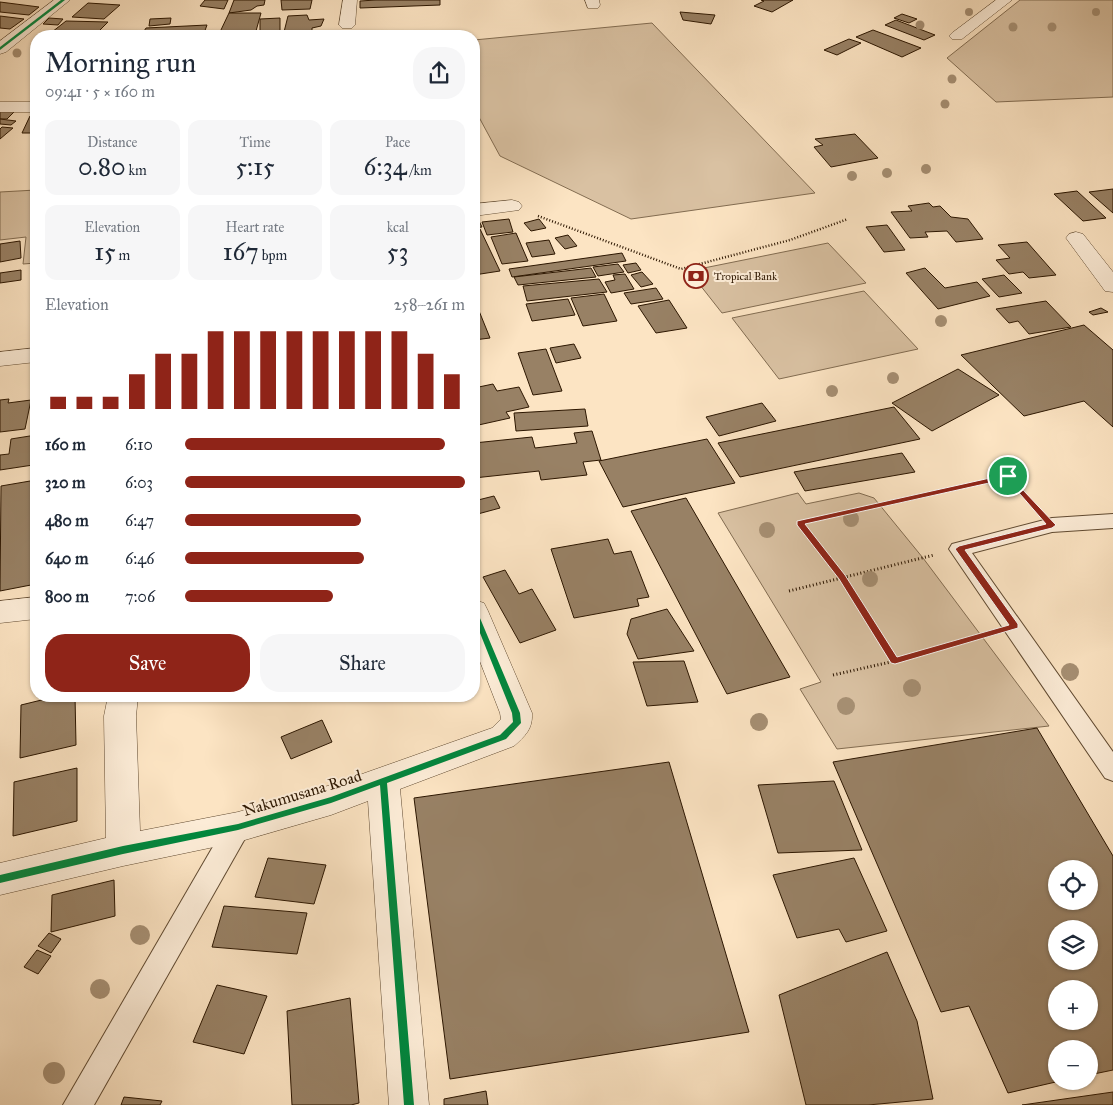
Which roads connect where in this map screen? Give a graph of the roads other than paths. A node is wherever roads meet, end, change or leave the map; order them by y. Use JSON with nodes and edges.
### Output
{"nodes":[{"id":1,"x":63,"y":0,"type":"edge"},
{"id":2,"x":350,"y":0,"type":"edge"},
{"id":3,"x":1005,"y":0,"type":"edge"},
{"id":4,"x":346,"y":25,"type":"dead end"},
{"id":5,"x":957,"y":36,"type":"dead end"},
{"id":6,"x":0,"y":49,"type":"edge"},
{"id":7,"x":0,"y":107,"type":"edge"},
{"id":8,"x":30,"y":107,"type":"edge"},
{"id":9,"x":512,"y":206,"type":"road end"},
{"id":10,"x":480,"y":209,"type":"edge"},
{"id":11,"x":1076,"y":238,"type":"dead end"},
{"id":12,"x":1113,"y":286,"type":"edge"},
{"id":13,"x":30,"y":356,"type":"edge"},
{"id":14,"x":0,"y":359,"type":"edge"},
{"id":15,"x":1113,"y":521,"type":"edge"},
{"id":16,"x":30,"y":609,"type":"edge"},
{"id":17,"x":0,"y":612,"type":"edge"},
{"id":18,"x":480,"y":626,"type":"edge"},
{"id":19,"x":122,"y":702,"type":"edge"},
{"id":20,"x":1113,"y":770,"type":"edge"},
{"id":21,"x":383,"y":781,"type":"junction"},
{"id":22,"x":238,"y":827,"type":"junction"},
{"id":23,"x":123,"y":850,"type":"junction"},
{"id":24,"x":0,"y":879,"type":"edge"},
{"id":25,"x":78,"y":1105,"type":"edge"},
{"id":26,"x":409,"y":1105,"type":"edge"}],
"edges":[{"from":1,"to":6,"type":"street"},
{"from":2,"to":4,"type":"street"},
{"from":3,"to":5,"type":"street"},
{"from":7,"to":8,"type":"street"},
{"from":9,"to":10,"type":"street"},
{"from":11,"to":12,"type":"street"},
{"from":13,"to":14,"type":"street"},
{"from":15,"to":20,"type":"lane"},
{"from":16,"to":17,"type":"street"},
{"from":18,"to":21,"type":"street"},
{"from":19,"to":23,"type":"street"},
{"from":21,"to":22,"type":"street","name":"Nakumusana Road"},
{"from":21,"to":26,"type":"street","name":"Nakumusana Road"},
{"from":22,"to":23,"type":"street","name":"Nakumusana Road"},
{"from":22,"to":25,"type":"lane"},
{"from":23,"to":24,"type":"street","name":"Nakumusana Road"}]}
